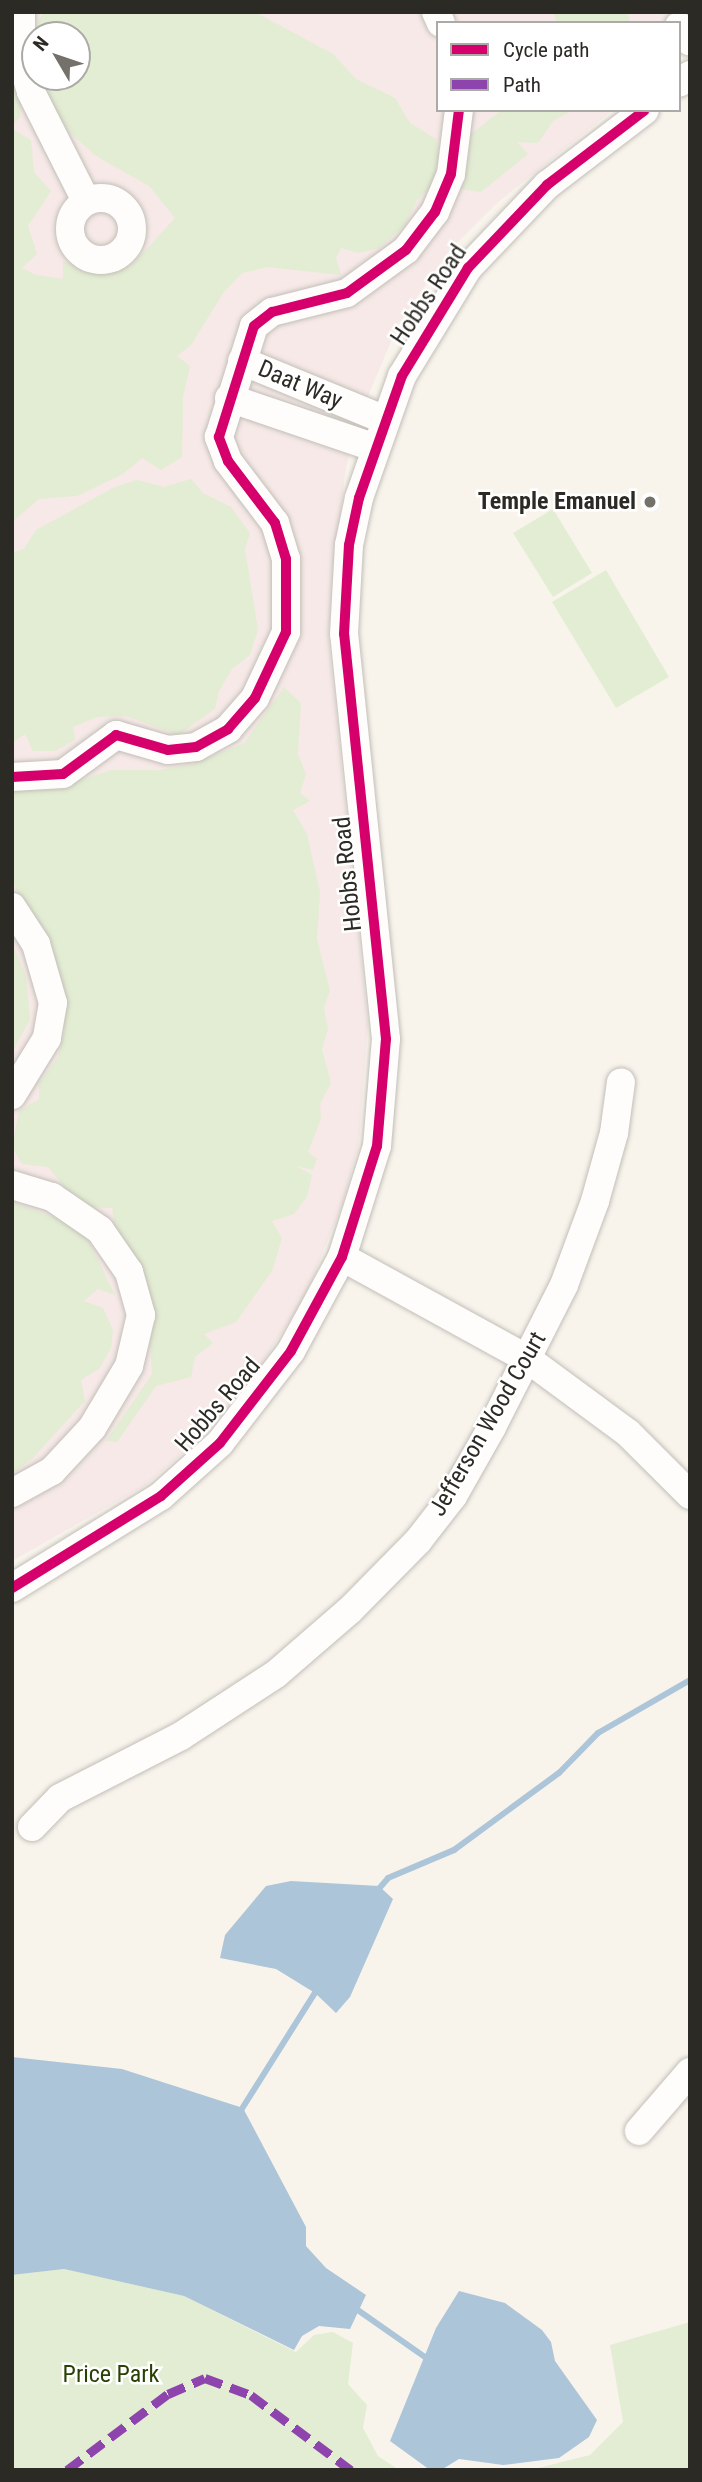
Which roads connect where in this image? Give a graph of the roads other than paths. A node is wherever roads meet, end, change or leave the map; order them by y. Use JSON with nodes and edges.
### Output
{"nodes":[{"id":1,"x":21,"y":12,"type":"edge"},
{"id":2,"x":459,"y":112,"type":"edge"},
{"id":3,"x":642,"y":112,"type":"edge"},
{"id":4,"x":86,"y":201,"type":"dead end"},
{"id":5,"x":242,"y":361,"type":"junction"},
{"id":6,"x":229,"y":398,"type":"junction"},
{"id":7,"x":385,"y":420,"type":"junction"},
{"id":8,"x":373,"y":447,"type":"junction"},
{"id":9,"x":12,"y":777,"type":"edge"},
{"id":10,"x":12,"y":907,"type":"edge"},
{"id":11,"x":621,"y":1082,"type":"dead end"},
{"id":12,"x":12,"y":1095,"type":"edge"},
{"id":13,"x":12,"y":1185,"type":"edge"},
{"id":14,"x":342,"y":1257,"type":"junction"},
{"id":15,"x":529,"y":1360,"type":"junction"},
{"id":16,"x":12,"y":1493,"type":"edge"},
{"id":17,"x":690,"y":1495,"type":"edge"},
{"id":18,"x":12,"y":1588,"type":"edge"},
{"id":19,"x":32,"y":1827,"type":"dead end"},
{"id":20,"x":690,"y":2072,"type":"edge"},
{"id":21,"x":639,"y":2131,"type":"dead end"}],
"edges":[{"from":1,"to":4,"type":"street"},
{"from":2,"to":5,"type":"street","name":"Daat Way"},
{"from":3,"to":7,"type":"street","name":"Hobbs Road"},
{"from":5,"to":6,"type":"street"},
{"from":5,"to":7,"type":"street","name":"Daat Way"},
{"from":6,"to":8,"type":"street","name":"Daat Way"},
{"from":6,"to":9,"type":"street"},
{"from":7,"to":8,"type":"street","name":"Hobbs Road"},
{"from":8,"to":14,"type":"street","name":"Hobbs Road"},
{"from":10,"to":12,"type":"street"},
{"from":11,"to":15,"type":"street","name":"Jefferson Wood Court"},
{"from":13,"to":16,"type":"street"},
{"from":14,"to":15,"type":"street"},
{"from":14,"to":18,"type":"street","name":"Hobbs Road"},
{"from":15,"to":17,"type":"street"},
{"from":15,"to":19,"type":"street","name":"Jefferson Wood Court"},
{"from":20,"to":21,"type":"street"}]}
